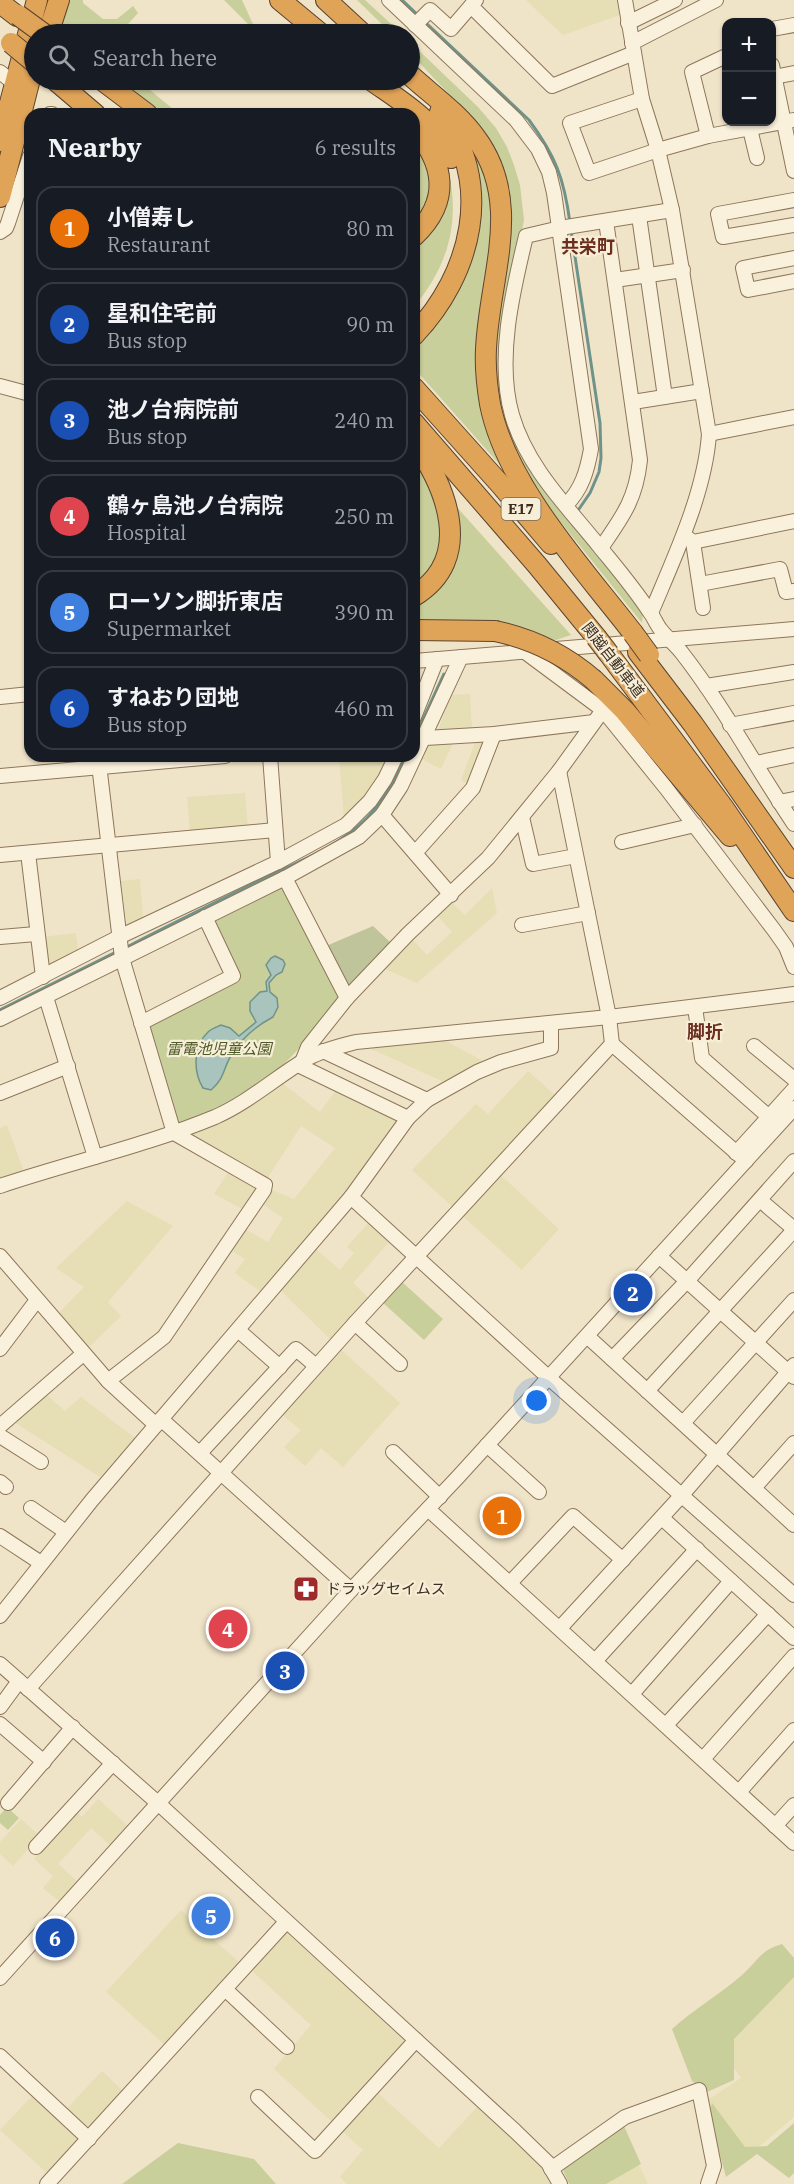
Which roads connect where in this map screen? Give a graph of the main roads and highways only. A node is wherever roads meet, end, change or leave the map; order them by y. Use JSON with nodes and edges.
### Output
{"nodes":[{"id":1,"x":37,"y":0,"type":"edge"},
{"id":2,"x":51,"y":0,"type":"edge"},
{"id":3,"x":59,"y":0,"type":"edge"},
{"id":4,"x":326,"y":0,"type":"edge"},
{"id":5,"x":0,"y":3,"type":"edge"},
{"id":6,"x":287,"y":4,"type":"edge"},
{"id":7,"x":28,"y":24,"type":"edge"},
{"id":8,"x":29,"y":24,"type":"edge"},
{"id":9,"x":45,"y":24,"type":"edge"},
{"id":10,"x":48,"y":24,"type":"edge"},
{"id":11,"x":310,"y":24,"type":"edge"},
{"id":12,"x":352,"y":24,"type":"edge"},
{"id":13,"x":24,"y":34,"type":"edge"},
{"id":14,"x":6,"y":38,"type":"edge"},
{"id":15,"x":24,"y":53,"type":"edge"},
{"id":16,"x":7,"y":78,"type":"edge"},
{"id":17,"x":420,"y":87,"type":"edge"},
{"id":18,"x":420,"y":89,"type":"edge"},
{"id":19,"x":27,"y":90,"type":"edge"},
{"id":20,"x":30,"y":90,"type":"edge"},
{"id":21,"x":67,"y":90,"type":"edge"},
{"id":22,"x":103,"y":90,"type":"edge"},
{"id":23,"x":115,"y":90,"type":"edge"},
{"id":24,"x":379,"y":90,"type":"edge"},
{"id":25,"x":384,"y":90,"type":"edge"},
{"id":26,"x":25,"y":108,"type":"edge"},
{"id":27,"x":88,"y":108,"type":"edge"},
{"id":28,"x":124,"y":108,"type":"edge"},
{"id":29,"x":139,"y":108,"type":"edge"},
{"id":30,"x":396,"y":108,"type":"edge"},
{"id":31,"x":409,"y":108,"type":"edge"},
{"id":32,"x":24,"y":111,"type":"edge"},
{"id":33,"x":420,"y":116,"type":"edge"},
{"id":34,"x":420,"y":136,"type":"edge"},
{"id":35,"x":0,"y":141,"type":"edge"},
{"id":36,"x":9,"y":160,"type":"junction"},
{"id":37,"x":0,"y":197,"type":"edge"},
{"id":38,"x":420,"y":230,"type":"edge"},
{"id":39,"x":420,"y":310,"type":"edge"},
{"id":40,"x":420,"y":328,"type":"edge"},
{"id":41,"x":420,"y":395,"type":"edge"},
{"id":42,"x":420,"y":430,"type":"edge"},
{"id":43,"x":420,"y":451,"type":"edge"},
{"id":44,"x":420,"y":592,"type":"edge"},
{"id":45,"x":420,"y":630,"type":"edge"},
{"id":46,"x":636,"y":644,"type":"junction"},
{"id":47,"x":794,"y":868,"type":"edge"},
{"id":48,"x":794,"y":910,"type":"edge"},
{"id":49,"x":794,"y":915,"type":"edge"}],
"edges":[{"from":1,"to":7,"type":"highway"},
{"from":2,"to":9,"type":"highway"},
{"from":3,"to":10,"type":"highway"},
{"from":4,"to":12,"type":"highway"},
{"from":5,"to":8,"type":"highway","bridge":true},
{"from":6,"to":11,"type":"highway"},
{"from":13,"to":16,"type":"highway"},
{"from":14,"to":15,"type":"highway","bridge":true},
{"from":16,"to":35,"type":"highway"},
{"from":17,"to":46,"type":"highway"},
{"from":18,"to":40,"type":"highway"},
{"from":19,"to":36,"type":"highway"},
{"from":20,"to":26,"type":"highway"},
{"from":21,"to":27,"type":"highway"},
{"from":22,"to":28,"type":"highway"},
{"from":23,"to":29,"type":"highway"},
{"from":24,"to":30,"type":"highway"},
{"from":25,"to":31,"type":"highway"},
{"from":32,"to":36,"type":"highway"},
{"from":33,"to":39,"type":"highway"},
{"from":34,"to":38,"type":"highway"},
{"from":36,"to":37,"type":"highway"},
{"from":41,"to":46,"type":"highway","name":"関越自動車道","number":"E17"},
{"from":42,"to":48,"type":"highway","name":"関越自動車道","number":"E17","bridge":true},
{"from":43,"to":44,"type":"highway"},
{"from":45,"to":49,"type":"highway","bridge":true},
{"from":46,"to":47,"type":"highway","name":"関越自動車道","number":"E17"}]}
